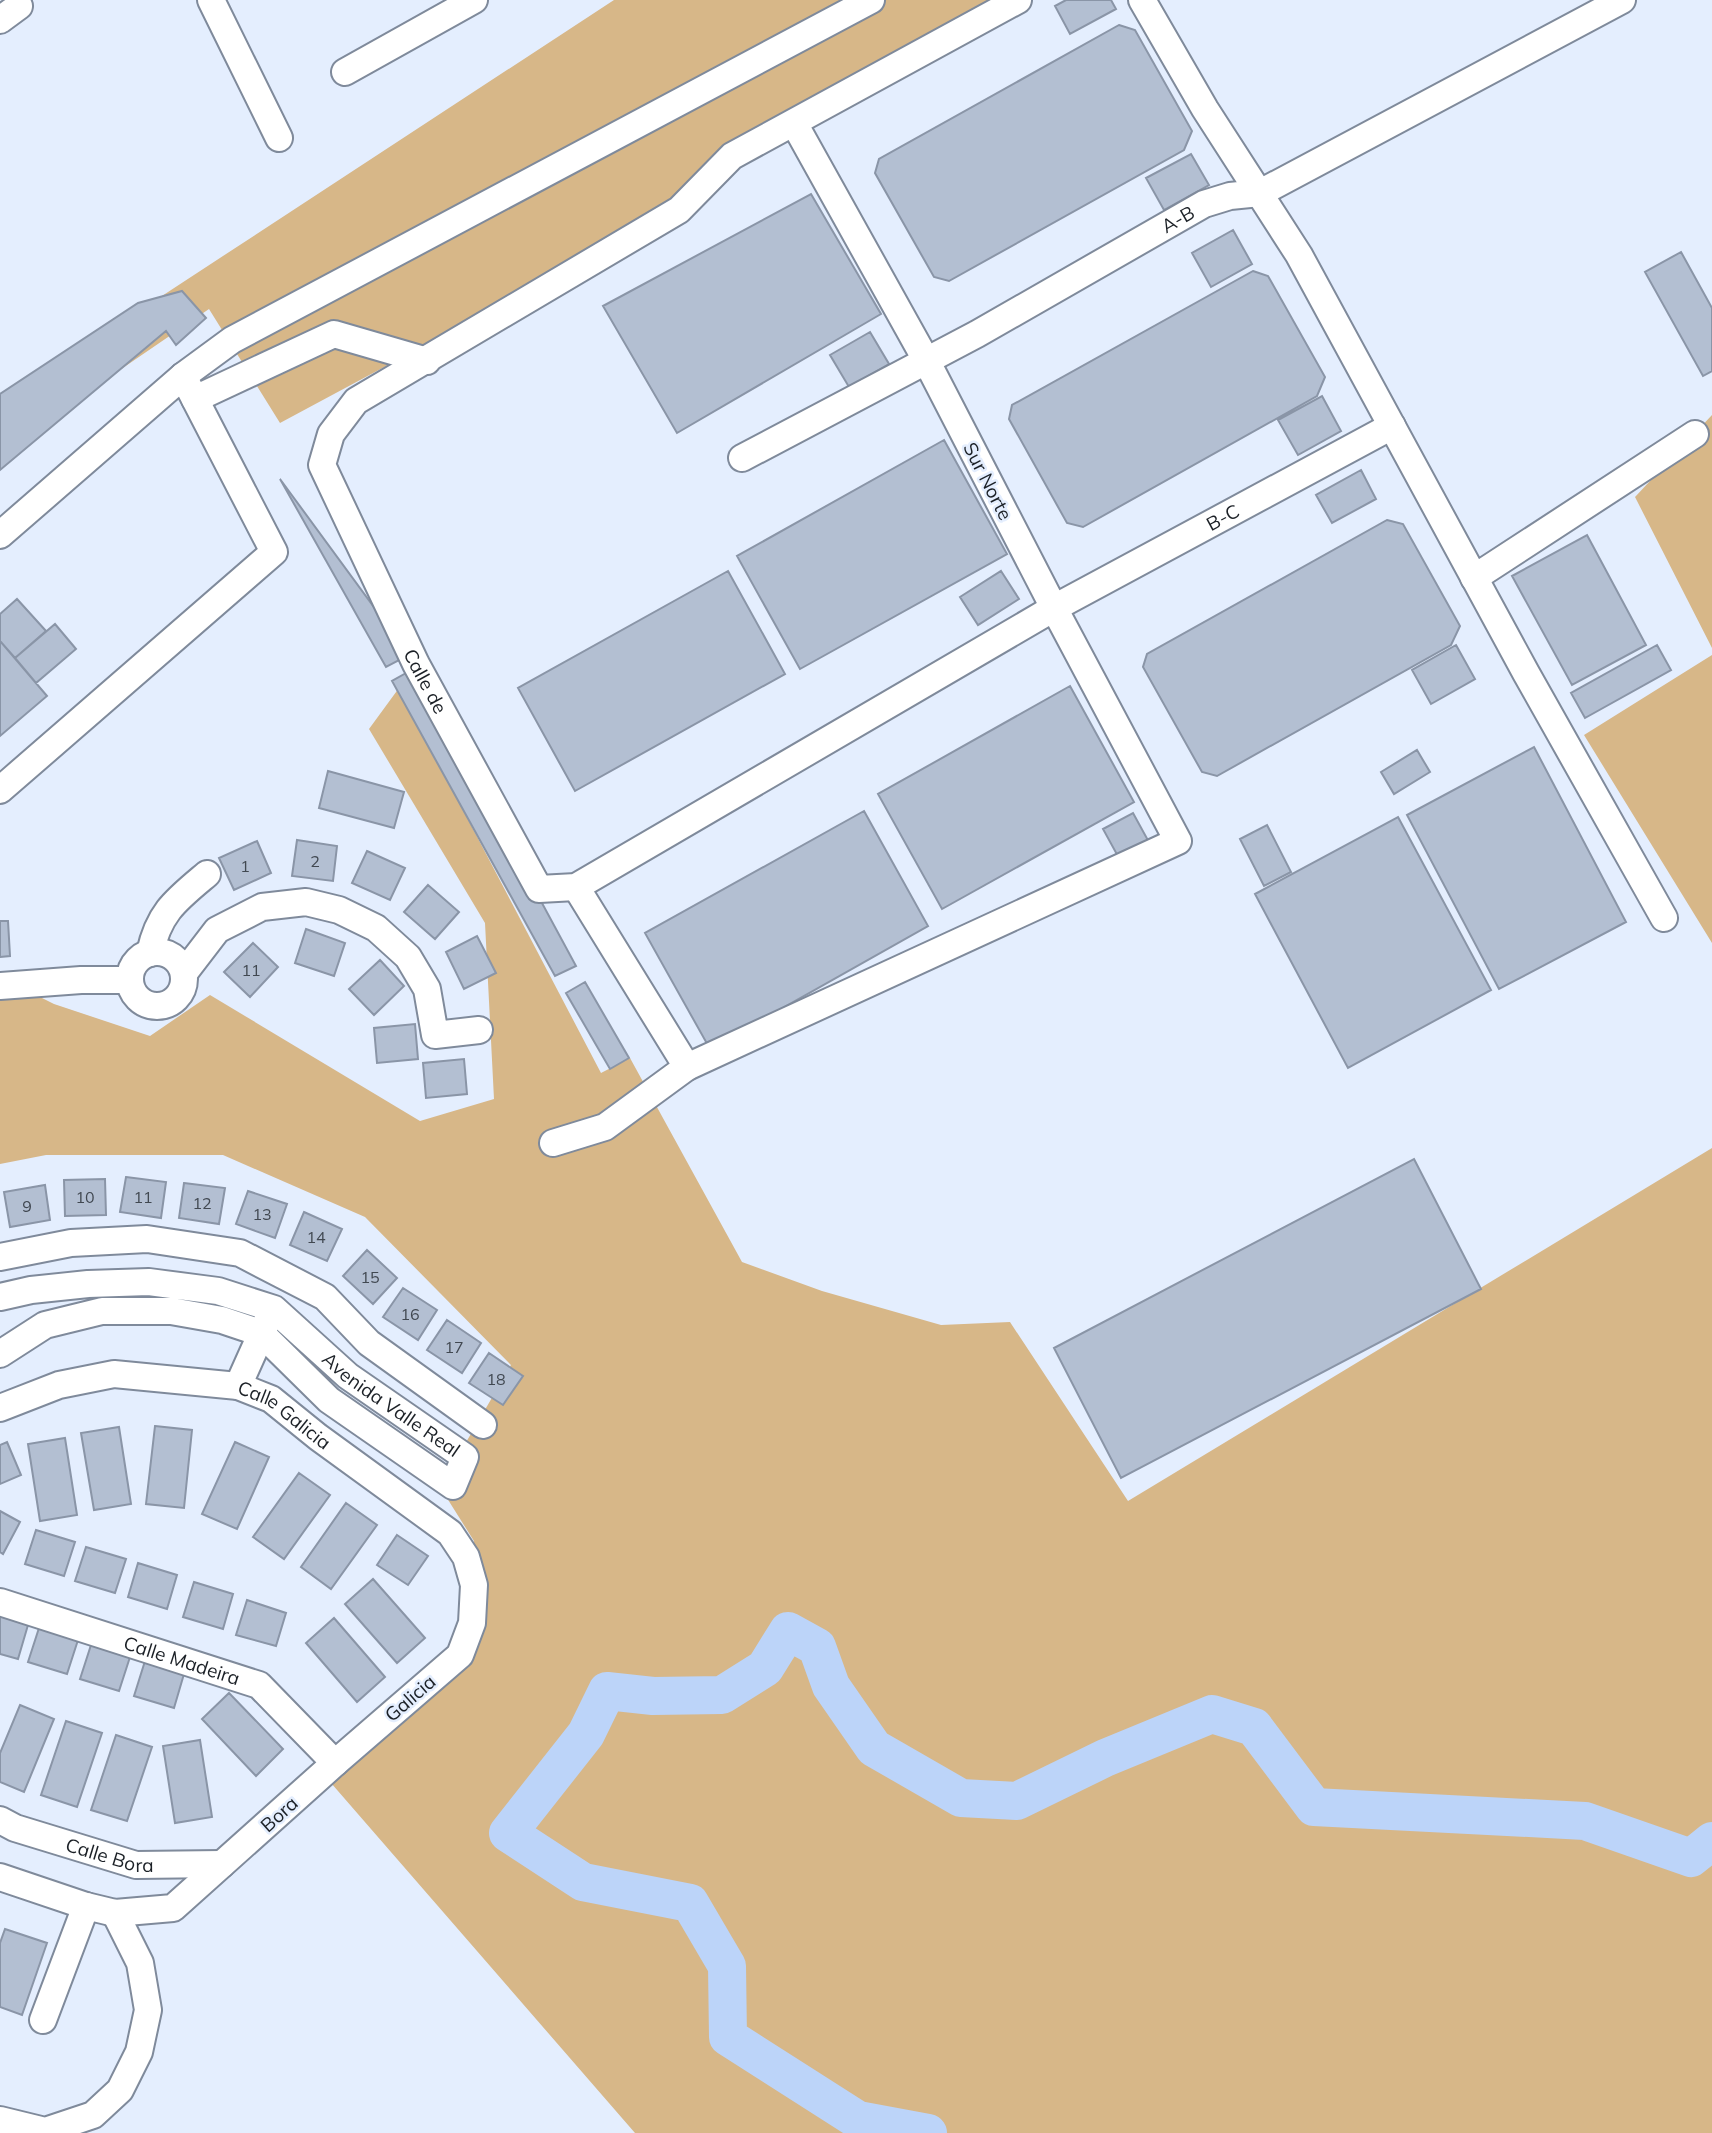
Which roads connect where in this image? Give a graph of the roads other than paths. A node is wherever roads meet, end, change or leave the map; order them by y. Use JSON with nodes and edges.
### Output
{"nodes":[{"id":1,"x":211,"y":0,"type":"edge"},
{"id":2,"x":473,"y":0,"type":"edge"},
{"id":3,"x":1018,"y":0,"type":"edge"},
{"id":4,"x":1142,"y":0,"type":"edge"},
{"id":5,"x":1622,"y":0,"type":"edge"},
{"id":6,"x":857,"y":3,"type":"edge"},
{"id":7,"x":345,"y":72,"type":"dead end"},
{"id":8,"x":794,"y":123,"type":"junction"},
{"id":9,"x":279,"y":138,"type":"dead end"},
{"id":10,"x":1260,"y":193,"type":"junction"},
{"id":11,"x":926,"y":360,"type":"junction"},
{"id":12,"x":427,"y":361,"type":"junction"},
{"id":13,"x":189,"y":388,"type":"junction"},
{"id":14,"x":1392,"y":426,"type":"junction"},
{"id":15,"x":1695,"y":433,"type":"dead end"},
{"id":16,"x":742,"y":458,"type":"dead end"},
{"id":17,"x":0,"y":535,"type":"edge"},
{"id":18,"x":1474,"y":578,"type":"junction"},
{"id":19,"x":1054,"y":608,"type":"junction"},
{"id":20,"x":0,"y":790,"type":"edge"},
{"id":21,"x":206,"y":874,"type":"dead end"},
{"id":22,"x":576,"y":887,"type":"junction"},
{"id":23,"x":1664,"y":918,"type":"dead end"},
{"id":24,"x":150,"y":953,"type":"junction"},
{"id":25,"x":184,"y":973,"type":"junction"},
{"id":26,"x":130,"y":980,"type":"junction"},
{"id":27,"x":0,"y":986,"type":"edge"},
{"id":28,"x":479,"y":1030,"type":"dead end"},
{"id":29,"x":687,"y":1067,"type":"junction"},
{"id":30,"x":554,"y":1143,"type":"dead end"},
{"id":31,"x":0,"y":1256,"type":"edge"},
{"id":32,"x":287,"y":1276,"type":"junction"},
{"id":33,"x":0,"y":1297,"type":"edge"},
{"id":34,"x":274,"y":1309,"type":"junction"},
{"id":35,"x":261,"y":1332,"type":"junction"},
{"id":36,"x":0,"y":1354,"type":"edge"},
{"id":37,"x":238,"y":1386,"type":"junction"},
{"id":38,"x":0,"y":1408,"type":"edge"},
{"id":39,"x":483,"y":1425,"type":"dead end"},
{"id":40,"x":0,"y":1602,"type":"edge"},
{"id":41,"x":472,"y":1623,"type":"joint"},
{"id":42,"x":335,"y":1763,"type":"junction"},
{"id":43,"x":0,"y":1820,"type":"edge"},
{"id":44,"x":222,"y":1864,"type":"junction"},
{"id":45,"x":0,"y":1877,"type":"edge"},
{"id":46,"x":86,"y":1906,"type":"junction"},
{"id":47,"x":115,"y":1913,"type":"junction"},
{"id":48,"x":43,"y":2020,"type":"dead end"},
{"id":49,"x":0,"y":2120,"type":"edge"}],
"edges":[{"from":1,"to":9,"type":"street"},
{"from":2,"to":7,"type":"street"},
{"from":3,"to":8,"type":"street"},
{"from":4,"to":10,"type":"street"},
{"from":5,"to":10,"type":"street","name":"A-B"},
{"from":6,"to":13,"type":"street"},
{"from":8,"to":11,"type":"street","name":"Sur Norte"},
{"from":8,"to":12,"type":"street"},
{"from":10,"to":11,"type":"street","name":"A-B"},
{"from":10,"to":14,"type":"street"},
{"from":11,"to":16,"type":"street","name":"A-B"},
{"from":11,"to":19,"type":"street","name":"Sur Norte"},
{"from":12,"to":13,"type":"street"},
{"from":12,"to":22,"type":"street","name":"Calle de"},
{"from":13,"to":17,"type":"street"},
{"from":13,"to":20,"type":"street"},
{"from":14,"to":18,"type":"street"},
{"from":14,"to":19,"type":"street","name":"B-C"},
{"from":15,"to":18,"type":"street"},
{"from":18,"to":23,"type":"street"},
{"from":19,"to":22,"type":"street","name":"B-C"},
{"from":19,"to":29,"type":"street","name":"Sur Norte"},
{"from":21,"to":24,"type":"street"},
{"from":22,"to":29,"type":"street"},
{"from":24,"to":25,"type":"street"},
{"from":24,"to":26,"type":"street"},
{"from":25,"to":26,"type":"street"},
{"from":25,"to":28,"type":"street"},
{"from":26,"to":27,"type":"street"},
{"from":29,"to":30,"type":"street"},
{"from":31,"to":32,"type":"street"},
{"from":32,"to":34,"type":"street"},
{"from":32,"to":39,"type":"street"},
{"from":33,"to":34,"type":"street","name":"Avenida Valle Real"},
{"from":34,"to":35,"type":"street"},
{"from":34,"to":35,"type":"street","name":"Avenida Valle Real"},
{"from":35,"to":36,"type":"street","name":"Avenida Valle Real"},
{"from":35,"to":37,"type":"street"},
{"from":37,"to":38,"type":"street","name":"Calle Galicia"},
{"from":37,"to":41,"type":"street","name":"Calle Galicia"},
{"from":40,"to":42,"type":"street","name":"Calle Madeira"},
{"from":41,"to":42,"type":"street","name":"Galicia"},
{"from":42,"to":44,"type":"street","name":"Bora"},
{"from":43,"to":44,"type":"street","name":"Calle Bora"},
{"from":44,"to":47,"type":"street","name":"Bora"},
{"from":45,"to":46,"type":"street","name":"Bora"},
{"from":46,"to":47,"type":"street","name":"Bora"},
{"from":46,"to":48,"type":"street"},
{"from":47,"to":49,"type":"street"}]}
